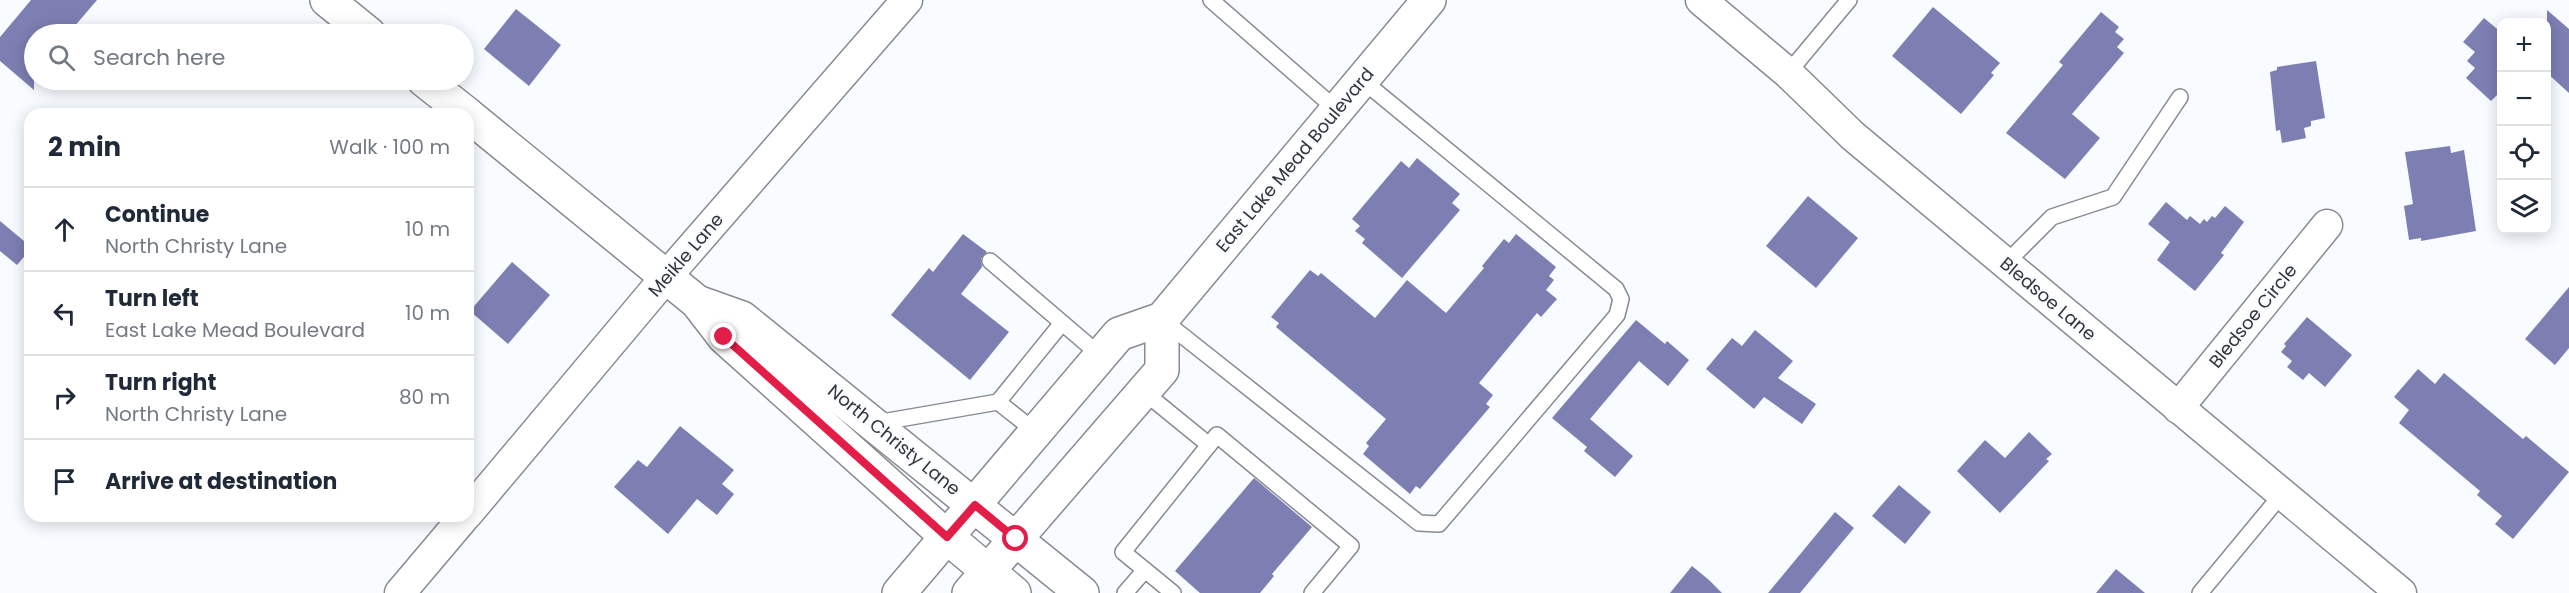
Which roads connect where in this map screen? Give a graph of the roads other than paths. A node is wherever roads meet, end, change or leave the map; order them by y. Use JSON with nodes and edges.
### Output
{"nodes":[{"id":1,"x":327,"y":0,"type":"edge"},
{"id":2,"x":907,"y":0,"type":"edge"},
{"id":3,"x":1211,"y":0,"type":"edge"},
{"id":4,"x":1429,"y":0,"type":"edge"},
{"id":5,"x":1701,"y":0,"type":"edge"},
{"id":6,"x":1849,"y":0,"type":"edge"},
{"id":7,"x":357,"y":24,"type":"edge"},
{"id":8,"x":1788,"y":73,"type":"junction"},
{"id":9,"x":1362,"y":80,"type":"junction"},
{"id":10,"x":436,"y":90,"type":"edge"},
{"id":11,"x":2180,"y":97,"type":"dead end"},
{"id":12,"x":458,"y":108,"type":"edge"},
{"id":13,"x":1337,"y":110,"type":"junction"},
{"id":14,"x":474,"y":121,"type":"edge"},
{"id":15,"x":2327,"y":225,"type":"dead end"},
{"id":16,"x":990,"y":261,"type":"dead end"},
{"id":17,"x":2005,"y":264,"type":"junction"},
{"id":18,"x":666,"y":277,"type":"junction"},
{"id":19,"x":697,"y":303,"type":"junction"},
{"id":20,"x":1162,"y":319,"type":"junction"},
{"id":21,"x":1062,"y":323,"type":"junction"},
{"id":22,"x":1101,"y":356,"type":"junction"},
{"id":23,"x":1144,"y":392,"type":"junction"},
{"id":24,"x":998,"y":402,"type":"junction"},
{"id":25,"x":2178,"y":408,"type":"junction"},
{"id":26,"x":873,"y":424,"type":"junction"},
{"id":27,"x":1036,"y":432,"type":"junction"},
{"id":28,"x":1209,"y":445,"type":"junction"},
{"id":29,"x":2282,"y":494,"type":"junction"},
{"id":30,"x":975,"y":505,"type":"junction"},
{"id":31,"x":474,"y":506,"type":"edge"},
{"id":32,"x":460,"y":522,"type":"edge"},
{"id":33,"x":947,"y":537,"type":"junction"},
{"id":34,"x":1016,"y":539,"type":"junction"},
{"id":35,"x":1144,"y":570,"type":"junction"},
{"id":36,"x":978,"y":582,"type":"edge"},
{"id":37,"x":400,"y":593,"type":"edge"},
{"id":38,"x":899,"y":593,"type":"edge"},
{"id":39,"x":1014,"y":593,"type":"edge"},
{"id":40,"x":1082,"y":593,"type":"edge"},
{"id":41,"x":1125,"y":593,"type":"edge"},
{"id":42,"x":1173,"y":593,"type":"edge"},
{"id":43,"x":1312,"y":593,"type":"edge"},
{"id":44,"x":2200,"y":593,"type":"edge"},
{"id":45,"x":2401,"y":593,"type":"edge"}],
"edges":[{"from":1,"to":7,"type":"street"},
{"from":2,"to":18,"type":"street","name":"Meikle Lane"},
{"from":3,"to":13,"type":"lane"},
{"from":4,"to":9,"type":"street","name":"East Lake Mead Boulevard"},
{"from":5,"to":8,"type":"street","name":"Bledsoe Lane"},
{"from":6,"to":8,"type":"lane"},
{"from":8,"to":17,"type":"street","name":"Bledsoe Lane"},
{"from":9,"to":13,"type":"street","name":"East Lake Mead Boulevard"},
{"from":9,"to":20,"type":"lane"},
{"from":10,"to":12,"type":"street","name":"North Christy Lane"},
{"from":11,"to":17,"type":"lane"},
{"from":13,"to":20,"type":"street","name":"East Lake Mead Boulevard"},
{"from":14,"to":18,"type":"street","name":"North Christy Lane"},
{"from":15,"to":25,"type":"street","name":"Bledsoe Circle"},
{"from":16,"to":21,"type":"lane"},
{"from":17,"to":25,"type":"street","name":"Bledsoe Lane"},
{"from":18,"to":19,"type":"street","name":"North Christy Lane"},
{"from":18,"to":31,"type":"street","name":"Meikle Lane"},
{"from":19,"to":26,"type":"street","name":"North Christy Lane"},
{"from":19,"to":33,"type":"street","name":"North Christy Lane"},
{"from":20,"to":22,"type":"street"},
{"from":20,"to":23,"type":"street"},
{"from":21,"to":22,"type":"lane"},
{"from":21,"to":24,"type":"lane"},
{"from":22,"to":27,"type":"street"},
{"from":23,"to":28,"type":"lane"},
{"from":23,"to":34,"type":"street"},
{"from":24,"to":26,"type":"lane"},
{"from":24,"to":27,"type":"lane"},
{"from":25,"to":29,"type":"street","name":"Bledsoe Lane"},
{"from":26,"to":30,"type":"street","name":"North Christy Lane"},
{"from":27,"to":30,"type":"street"},
{"from":28,"to":35,"type":"lane"},
{"from":28,"to":43,"type":"lane"},
{"from":29,"to":44,"type":"lane"},
{"from":29,"to":45,"type":"street","name":"Bledsoe Lane"},
{"from":30,"to":33,"type":"street"},
{"from":30,"to":34,"type":"street","name":"North Christy Lane"},
{"from":32,"to":37,"type":"street","name":"Meikle Lane"},
{"from":33,"to":36,"type":"street","name":"North Christy Lane"},
{"from":33,"to":38,"type":"street"},
{"from":34,"to":36,"type":"street"},
{"from":34,"to":40,"type":"street","name":"North Christy Lane"},
{"from":35,"to":41,"type":"lane"},
{"from":35,"to":42,"type":"lane"},
{"from":36,"to":39,"type":"street","name":"North Christy Lane"}]}
